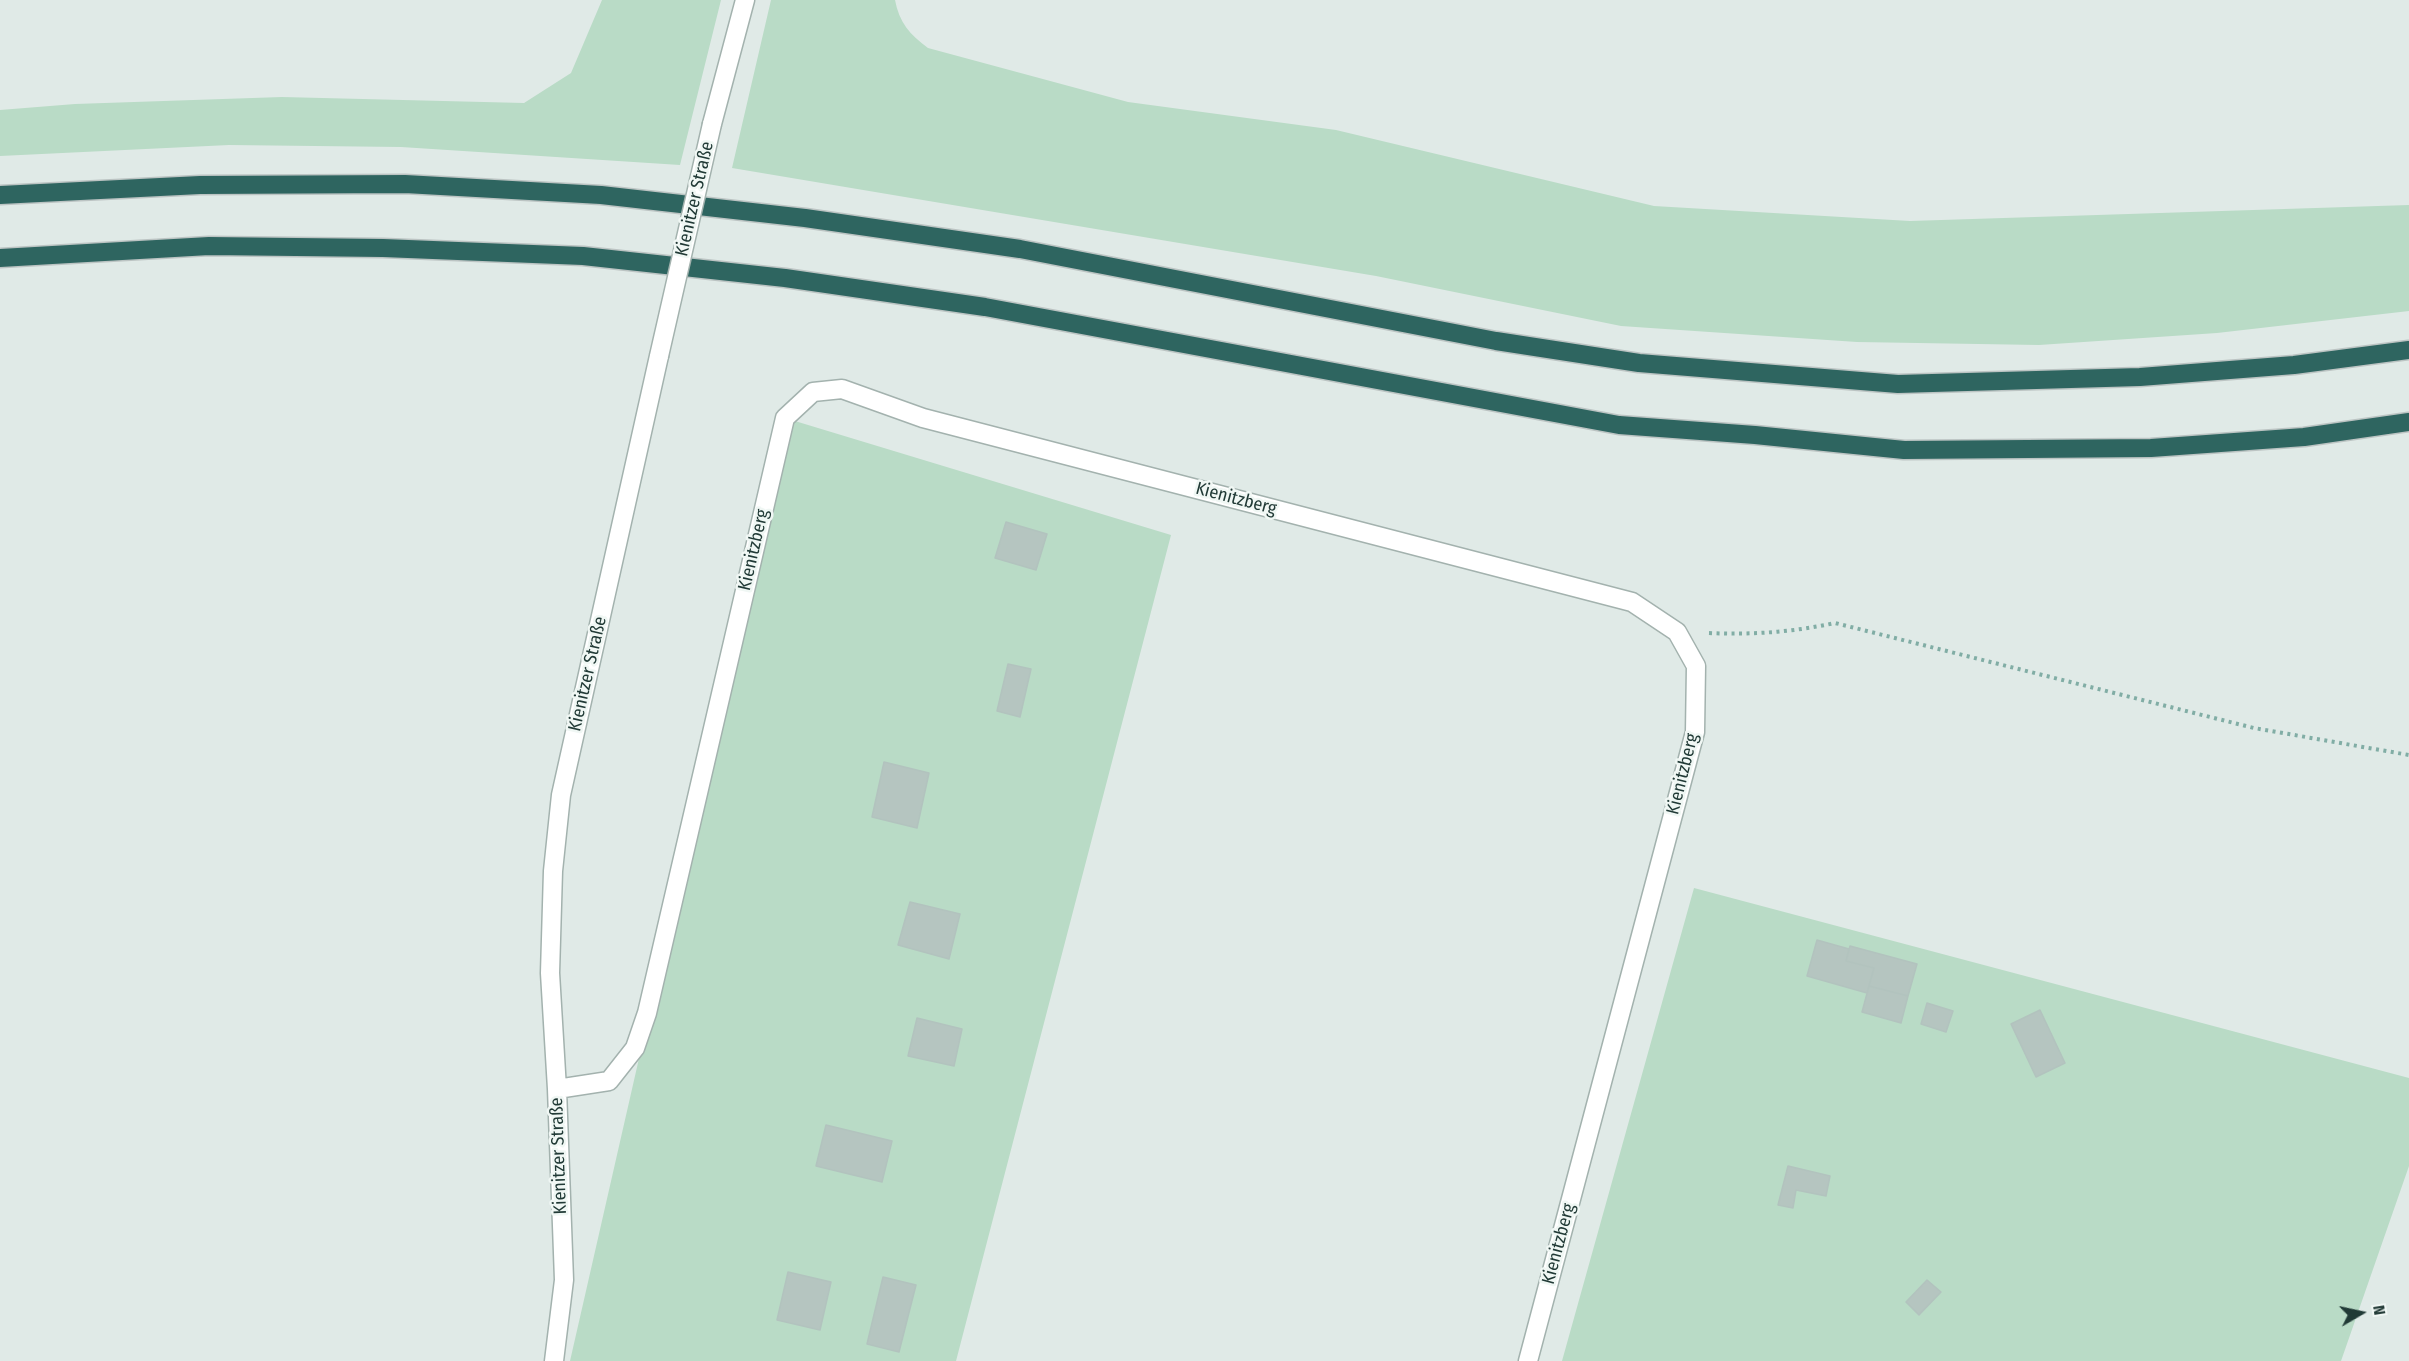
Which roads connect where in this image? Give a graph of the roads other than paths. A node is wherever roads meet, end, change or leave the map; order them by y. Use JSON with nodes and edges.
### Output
{"nodes":[{"id":1,"x":745,"y":0,"type":"edge"},
{"id":2,"x":0,"y":195,"type":"edge"},
{"id":3,"x":0,"y":258,"type":"edge"},
{"id":4,"x":2409,"y":350,"type":"edge"},
{"id":5,"x":2409,"y":422,"type":"edge"},
{"id":6,"x":557,"y":1089,"type":"junction"},
{"id":7,"x":554,"y":1361,"type":"edge"},
{"id":8,"x":1528,"y":1361,"type":"edge"}],
"edges":[{"from":1,"to":6,"type":"street","name":"Kienitzer Straße","bridge":true},
{"from":2,"to":4,"type":"highway"},
{"from":3,"to":5,"type":"highway"},
{"from":6,"to":7,"type":"street","name":"Kienitzer Straße"},
{"from":6,"to":8,"type":"street","name":"Kienitzberg"}]}
